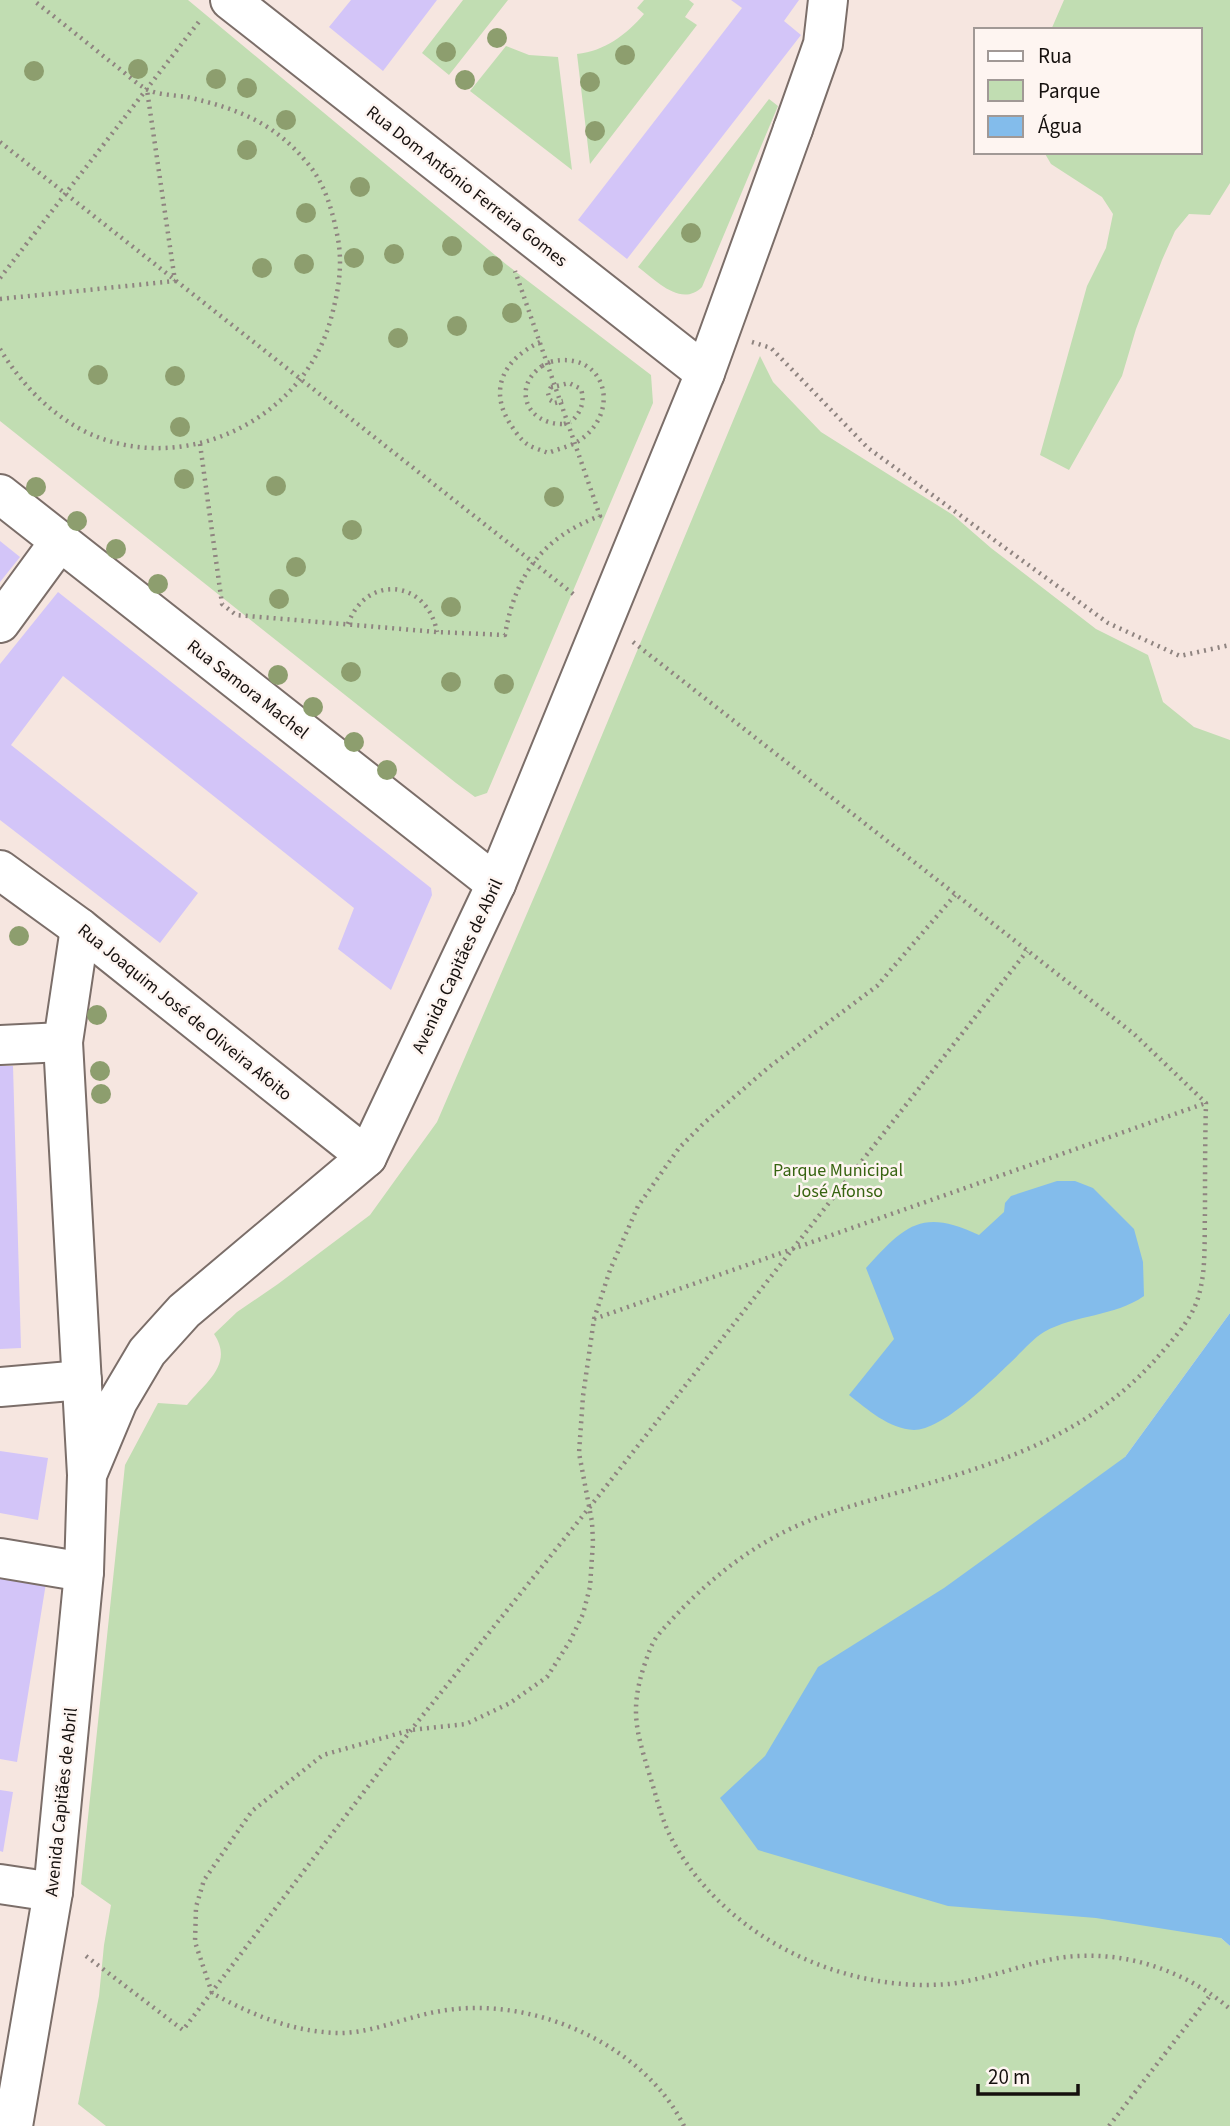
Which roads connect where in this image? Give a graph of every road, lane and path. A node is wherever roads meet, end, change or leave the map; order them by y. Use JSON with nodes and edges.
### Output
{"nodes":[{"id":1,"x":33,"y":0,"type":"edge"},
{"id":2,"x":828,"y":0,"type":"edge"},
{"id":3,"x":219,"y":5,"type":"edge"},
{"id":4,"x":147,"y":90,"type":"junction"},
{"id":5,"x":514,"y":267,"type":"dead end"},
{"id":6,"x":0,"y":278,"type":"edge"},
{"id":7,"x":0,"y":299,"type":"edge"},
{"id":8,"x":720,"y":332,"type":"junction"},
{"id":9,"x":540,"y":342,"type":"junction"},
{"id":10,"x":0,"y":349,"type":"edge"},
{"id":11,"x":705,"y":373,"type":"junction"},
{"id":12,"x":563,"y":401,"type":"dead end"},
{"id":13,"x":574,"y":443,"type":"junction"},
{"id":14,"x":200,"y":444,"type":"junction"},
{"id":15,"x":0,"y":494,"type":"edge"},
{"id":16,"x":60,"y":541,"type":"junction"},
{"id":17,"x":0,"y":622,"type":"edge"},
{"id":18,"x":348,"y":624,"type":"junction"},
{"id":19,"x":437,"y":632,"type":"junction"},
{"id":20,"x":1230,"y":645,"type":"edge"},
{"id":21,"x":0,"y":870,"type":"edge"},
{"id":22,"x":496,"y":884,"type":"junction"},
{"id":23,"x":955,"y":895,"type":"dead end"},
{"id":24,"x":80,"y":928,"type":"junction"},
{"id":25,"x":1027,"y":951,"type":"dead end"},
{"id":26,"x":63,"y":1042,"type":"junction"},
{"id":27,"x":0,"y":1045,"type":"edge"},
{"id":28,"x":367,"y":1157,"type":"junction"},
{"id":29,"x":794,"y":1249,"type":"junction"},
{"id":30,"x":594,"y":1319,"type":"junction"},
{"id":31,"x":82,"y":1380,"type":"junction"},
{"id":32,"x":0,"y":1387,"type":"edge"},
{"id":33,"x":87,"y":1475,"type":"junction"},
{"id":34,"x":590,"y":1507,"type":"junction"},
{"id":35,"x":0,"y":1558,"type":"edge"},
{"id":36,"x":83,"y":1572,"type":"junction"},
{"id":37,"x":411,"y":1730,"type":"junction"},
{"id":38,"x":0,"y":1884,"type":"edge"},
{"id":39,"x":52,"y":1892,"type":"junction"},
{"id":40,"x":86,"y":1956,"type":"dead end"},
{"id":41,"x":212,"y":1993,"type":"junction"},
{"id":42,"x":1212,"y":1993,"type":"junction"},
{"id":43,"x":1230,"y":2009,"type":"edge"},
{"id":44,"x":13,"y":2126,"type":"edge"},
{"id":45,"x":684,"y":2126,"type":"edge"},
{"id":46,"x":1109,"y":2126,"type":"edge"}],
"edges":[{"from":1,"to":4,"type":"path"},
{"from":2,"to":8,"type":"street","name":"Avenida Capitães de Abril"},
{"from":3,"to":4,"type":"path"},
{"from":3,"to":11,"type":"street","name":"Rua Dom António Ferreira Gomes"},
{"from":4,"to":6,"type":"path"},
{"from":4,"to":7,"type":"path"},
{"from":4,"to":14,"type":"path"},
{"from":5,"to":9,"type":"path"},
{"from":8,"to":11,"type":"street","name":"Avenida Capitães de Abril"},
{"from":8,"to":20,"type":"path"},
{"from":9,"to":13,"type":"path"},
{"from":9,"to":13,"type":"path"},
{"from":10,"to":14,"type":"path"},
{"from":11,"to":22,"type":"street","name":"Avenida Capitães de Abril"},
{"from":12,"to":13,"type":"path","bridge":true},
{"from":13,"to":19,"type":"path"},
{"from":14,"to":18,"type":"path"},
{"from":15,"to":16,"type":"street","name":"Rua Samora Machel"},
{"from":16,"to":17,"type":"street"},
{"from":16,"to":22,"type":"street","name":"Rua Samora Machel"},
{"from":18,"to":19,"type":"path"},
{"from":18,"to":19,"type":"path"},
{"from":21,"to":24,"type":"street","name":"Rua Joaquim José de Oliveira Afoito"},
{"from":22,"to":28,"type":"street","name":"Avenida Capitães de Abril"},
{"from":23,"to":30,"type":"path"},
{"from":24,"to":26,"type":"street","name":"Avenida Capitães de Abril"},
{"from":24,"to":28,"type":"street","name":"Rua Joaquim José de Oliveira Afoito"},
{"from":25,"to":29,"type":"path"},
{"from":26,"to":27,"type":"street"},
{"from":26,"to":31,"type":"street","name":"Avenida Capitães de Abril"},
{"from":28,"to":33,"type":"street","name":"Avenida Capitães de Abril"},
{"from":29,"to":30,"type":"path"},
{"from":29,"to":34,"type":"path"},
{"from":29,"to":42,"type":"path"},
{"from":30,"to":34,"type":"path"},
{"from":31,"to":32,"type":"street"},
{"from":31,"to":33,"type":"street","name":"Avenida Capitães de Abril"},
{"from":33,"to":36,"type":"street","name":"Avenida Capitães de Abril"},
{"from":34,"to":37,"type":"path"},
{"from":34,"to":37,"type":"path"},
{"from":35,"to":36,"type":"street"},
{"from":36,"to":39,"type":"street","name":"Avenida Capitães de Abril"},
{"from":37,"to":41,"type":"path"},
{"from":37,"to":41,"type":"path"},
{"from":38,"to":39,"type":"street"},
{"from":39,"to":44,"type":"street","name":"Avenida Capitães de Abril"},
{"from":40,"to":41,"type":"path"},
{"from":41,"to":45,"type":"path"},
{"from":42,"to":43,"type":"path"},
{"from":42,"to":46,"type":"path"}]}
